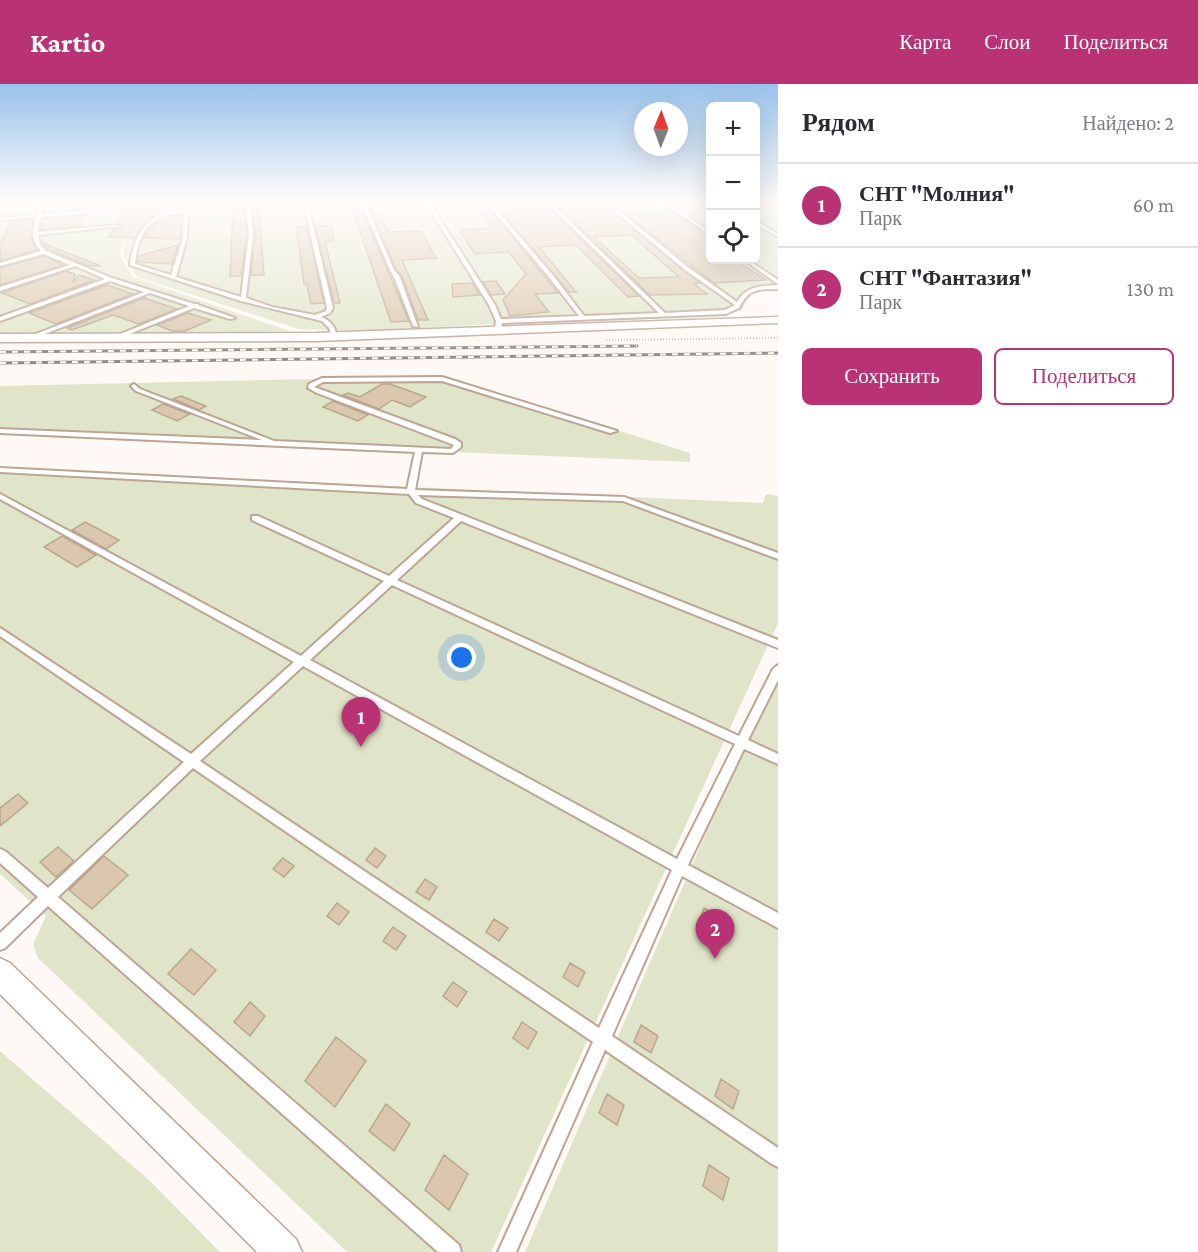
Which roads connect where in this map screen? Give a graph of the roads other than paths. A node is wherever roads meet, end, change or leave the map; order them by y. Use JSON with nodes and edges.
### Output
{"nodes":[{"id":1,"x":29,"y":257,"type":"edge"},
{"id":2,"x":54,"y":257,"type":"edge"},
{"id":3,"x":133,"y":257,"type":"edge"},
{"id":4,"x":179,"y":257,"type":"edge"},
{"id":5,"x":248,"y":257,"type":"edge"},
{"id":6,"x":319,"y":257,"type":"edge"},
{"id":7,"x":386,"y":257,"type":"edge"},
{"id":8,"x":461,"y":257,"type":"edge"},
{"id":9,"x":533,"y":257,"type":"edge"},
{"id":10,"x":604,"y":257,"type":"edge"},
{"id":11,"x":672,"y":257,"type":"edge"},
{"id":12,"x":752,"y":264,"type":"edge"},
{"id":13,"x":0,"y":265,"type":"edge"},
{"id":14,"x":74,"y":265,"type":"junction"},
{"id":15,"x":173,"y":278,"type":"junction"},
{"id":16,"x":110,"y":279,"type":"junction"},
{"id":17,"x":778,"y":282,"type":"edge"},
{"id":18,"x":778,"y":287,"type":"edge"},
{"id":19,"x":0,"y":289,"type":"edge"},
{"id":20,"x":151,"y":291,"type":"junction"},
{"id":21,"x":243,"y":300,"type":"junction"},
{"id":22,"x":196,"y":305,"type":"junction"},
{"id":23,"x":738,"y":305,"type":"junction"},
{"id":24,"x":664,"y":315,"type":"junction"},
{"id":25,"x":316,"y":317,"type":"junction"},
{"id":26,"x":232,"y":318,"type":"dead end"},
{"id":27,"x":583,"y":318,"type":"junction"},
{"id":28,"x":0,"y":319,"type":"edge"},
{"id":29,"x":778,"y":320,"type":"edge"},
{"id":30,"x":498,"y":325,"type":"junction"},
{"id":31,"x":416,"y":326,"type":"dead end"},
{"id":32,"x":334,"y":336,"type":"junction"},
{"id":33,"x":0,"y":338,"type":"edge"},
{"id":34,"x":30,"y":338,"type":"junction"},
{"id":35,"x":115,"y":338,"type":"junction"},
{"id":36,"x":135,"y":386,"type":"dead end"},
{"id":37,"x":0,"y":431,"type":"edge"},
{"id":38,"x":613,"y":431,"type":"dead end"},
{"id":39,"x":273,"y":443,"type":"junction"},
{"id":40,"x":418,"y":450,"type":"junction"},
{"id":41,"x":0,"y":470,"type":"edge"},
{"id":42,"x":411,"y":492,"type":"junction"},
{"id":43,"x":0,"y":496,"type":"edge"},
{"id":44,"x":255,"y":518,"type":"dead end"},
{"id":45,"x":459,"y":518,"type":"junction"},
{"id":46,"x":778,"y":556,"type":"edge"},
{"id":47,"x":389,"y":582,"type":"junction"},
{"id":48,"x":0,"y":631,"type":"edge"},
{"id":49,"x":778,"y":644,"type":"edge"},
{"id":50,"x":302,"y":661,"type":"junction"},
{"id":51,"x":778,"y":669,"type":"edge"},
{"id":52,"x":743,"y":743,"type":"junction"},
{"id":53,"x":778,"y":759,"type":"edge"},
{"id":54,"x":192,"y":761,"type":"junction"},
{"id":55,"x":0,"y":855,"type":"edge"},
{"id":56,"x":680,"y":866,"type":"junction"},
{"id":57,"x":49,"y":898,"type":"junction"},
{"id":58,"x":778,"y":921,"type":"edge"},
{"id":59,"x":0,"y":944,"type":"edge"},
{"id":60,"x":0,"y":973,"type":"edge"},
{"id":61,"x":601,"y":1038,"type":"junction"},
{"id":62,"x":778,"y":1158,"type":"edge"},
{"id":63,"x":283,"y":1252,"type":"edge"},
{"id":64,"x":452,"y":1252,"type":"edge"},
{"id":65,"x":507,"y":1252,"type":"edge"}],
"edges":[{"from":1,"to":13,"type":"lane"},
{"from":2,"to":14,"type":"lane"},
{"from":3,"to":15,"type":"lane"},
{"from":4,"to":15,"type":"lane"},
{"from":5,"to":21,"type":"lane"},
{"from":6,"to":25,"type":"lane"},
{"from":7,"to":31,"type":"lane"},
{"from":8,"to":30,"type":"lane"},
{"from":9,"to":27,"type":"lane"},
{"from":10,"to":24,"type":"lane"},
{"from":11,"to":23,"type":"lane"},
{"from":12,"to":17,"type":"lane"},
{"from":14,"to":16,"type":"lane"},
{"from":14,"to":19,"type":"lane"},
{"from":15,"to":21,"type":"lane"},
{"from":16,"to":20,"type":"lane"},
{"from":16,"to":28,"type":"lane"},
{"from":18,"to":23,"type":"lane"},
{"from":20,"to":22,"type":"lane"},
{"from":20,"to":34,"type":"lane"},
{"from":21,"to":25,"type":"lane"},
{"from":22,"to":26,"type":"lane"},
{"from":22,"to":35,"type":"lane"},
{"from":23,"to":24,"type":"lane"},
{"from":24,"to":27,"type":"lane"},
{"from":25,"to":32,"type":"lane"},
{"from":27,"to":30,"type":"lane"},
{"from":29,"to":30,"type":"street"},
{"from":30,"to":32,"type":"street"},
{"from":32,"to":35,"type":"street"},
{"from":33,"to":34,"type":"street"},
{"from":34,"to":35,"type":"street"},
{"from":36,"to":39,"type":"lane"},
{"from":37,"to":39,"type":"lane"},
{"from":38,"to":40,"type":"lane"},
{"from":39,"to":40,"type":"lane"},
{"from":40,"to":42,"type":"lane"},
{"from":41,"to":42,"type":"lane"},
{"from":42,"to":45,"type":"lane"},
{"from":42,"to":46,"type":"lane"},
{"from":43,"to":50,"type":"lane"},
{"from":44,"to":47,"type":"lane"},
{"from":45,"to":47,"type":"lane"},
{"from":45,"to":49,"type":"lane"},
{"from":47,"to":50,"type":"lane"},
{"from":47,"to":52,"type":"lane"},
{"from":48,"to":54,"type":"lane"},
{"from":50,"to":54,"type":"lane"},
{"from":50,"to":56,"type":"lane"},
{"from":51,"to":52,"type":"lane"},
{"from":52,"to":53,"type":"lane"},
{"from":52,"to":56,"type":"lane"},
{"from":54,"to":57,"type":"lane"},
{"from":54,"to":61,"type":"lane"},
{"from":55,"to":57,"type":"lane"},
{"from":56,"to":58,"type":"lane"},
{"from":56,"to":61,"type":"lane"},
{"from":57,"to":59,"type":"lane"},
{"from":57,"to":64,"type":"lane"},
{"from":60,"to":63,"type":"street"},
{"from":61,"to":62,"type":"lane"},
{"from":61,"to":65,"type":"lane"}]}
